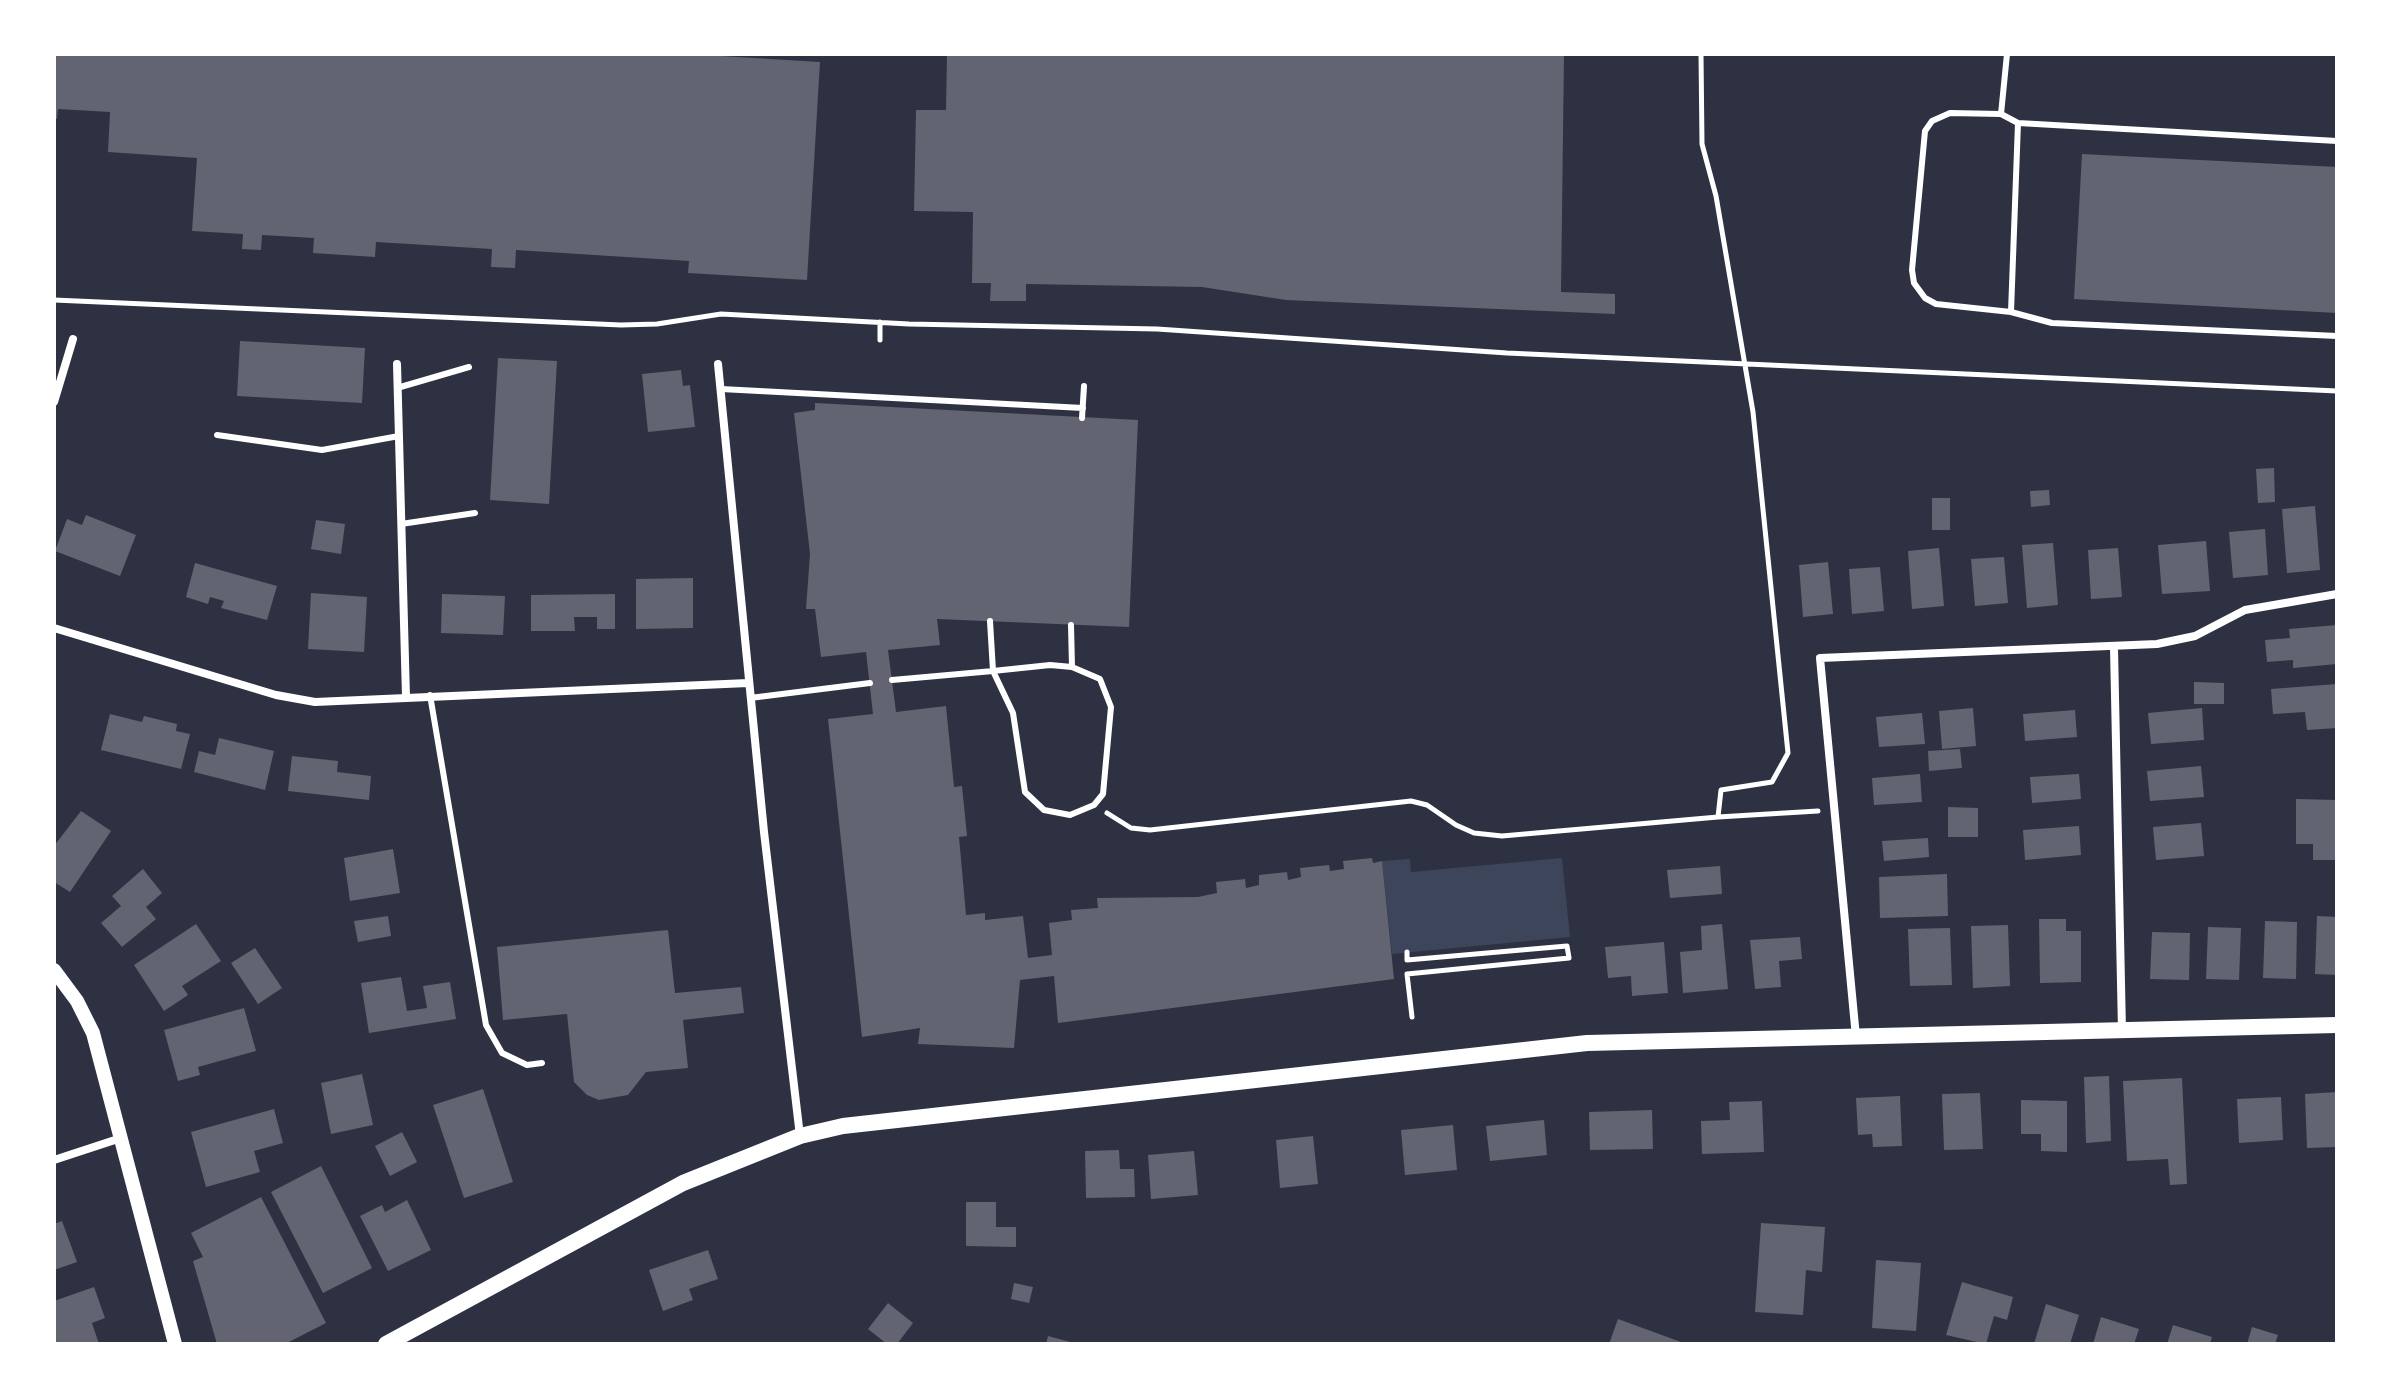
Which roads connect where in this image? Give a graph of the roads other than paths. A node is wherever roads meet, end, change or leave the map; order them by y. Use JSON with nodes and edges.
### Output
{"nodes":[{"id":1,"x":2007,"y":54,"type":"edge"},
{"id":2,"x":2001,"y":114,"type":"junction"},
{"id":3,"x":2018,"y":123,"type":"junction"},
{"id":4,"x":2337,"y":141,"type":"edge"},
{"id":5,"x":2011,"y":312,"type":"junction"},
{"id":6,"x":2337,"y":336,"type":"edge"},
{"id":7,"x":73,"y":339,"type":"dead end"},
{"id":8,"x":397,"y":364,"type":"dead end"},
{"id":9,"x":718,"y":364,"type":"dead end"},
{"id":10,"x":469,"y":367,"type":"dead end"},
{"id":11,"x":1084,"y":386,"type":"dead end"},
{"id":12,"x":397,"y":388,"type":"junction"},
{"id":13,"x":721,"y":389,"type":"junction"},
{"id":14,"x":54,"y":402,"type":"edge"},
{"id":15,"x":1083,"y":408,"type":"junction"},
{"id":16,"x":1082,"y":418,"type":"dead end"},
{"id":17,"x":217,"y":435,"type":"dead end"},
{"id":18,"x":399,"y":436,"type":"junction"},
{"id":19,"x":475,"y":513,"type":"dead end"},
{"id":20,"x":401,"y":524,"type":"junction"},
{"id":21,"x":2337,"y":594,"type":"edge"},
{"id":22,"x":990,"y":621,"type":"dead end"},
{"id":23,"x":1071,"y":625,"type":"dead end"},
{"id":24,"x":54,"y":628,"type":"edge"},
{"id":25,"x":2114,"y":648,"type":"junction"},
{"id":26,"x":1072,"y":667,"type":"junction"},
{"id":27,"x":993,"y":671,"type":"junction"},
{"id":28,"x":892,"y":680,"type":"dead end"},
{"id":29,"x":748,"y":683,"type":"junction"},
{"id":30,"x":870,"y":683,"type":"dead end"},
{"id":31,"x":430,"y":695,"type":"junction"},
{"id":32,"x":406,"y":697,"type":"junction"},
{"id":33,"x":750,"y":698,"type":"junction"},
{"id":34,"x":54,"y":970,"type":"edge"},
{"id":35,"x":2337,"y":1025,"type":"edge"},
{"id":36,"x":2122,"y":1031,"type":"junction"},
{"id":37,"x":1856,"y":1037,"type":"junction"},
{"id":38,"x":542,"y":1063,"type":"dead end"},
{"id":39,"x":800,"y":1136,"type":"junction"},
{"id":40,"x":122,"y":1137,"type":"junction"},
{"id":41,"x":54,"y":1160,"type":"edge"},
{"id":42,"x":175,"y":1344,"type":"edge"},
{"id":43,"x":387,"y":1344,"type":"edge"}],
"edges":[{"from":1,"to":2,"type":"lane"},
{"from":2,"to":3,"type":"lane"},
{"from":2,"to":5,"type":"lane"},
{"from":3,"to":4,"type":"lane"},
{"from":3,"to":5,"type":"lane"},
{"from":5,"to":6,"type":"lane"},
{"from":7,"to":14,"type":"street"},
{"from":8,"to":12,"type":"street"},
{"from":9,"to":13,"type":"street"},
{"from":10,"to":12,"type":"lane"},
{"from":11,"to":15,"type":"lane"},
{"from":12,"to":18,"type":"street"},
{"from":13,"to":15,"type":"lane"},
{"from":13,"to":29,"type":"street"},
{"from":15,"to":16,"type":"lane"},
{"from":17,"to":18,"type":"lane"},
{"from":18,"to":20,"type":"street"},
{"from":19,"to":20,"type":"lane"},
{"from":20,"to":32,"type":"street"},
{"from":21,"to":25,"type":"street"},
{"from":22,"to":27,"type":"lane"},
{"from":23,"to":26,"type":"lane"},
{"from":24,"to":32,"type":"street"},
{"from":25,"to":36,"type":"street"},
{"from":25,"to":37,"type":"street"},
{"from":26,"to":27,"type":"lane"},
{"from":26,"to":27,"type":"lane"},
{"from":27,"to":28,"type":"lane"},
{"from":29,"to":31,"type":"street"},
{"from":29,"to":33,"type":"street"},
{"from":30,"to":33,"type":"lane"},
{"from":31,"to":32,"type":"street"},
{"from":31,"to":38,"type":"lane"},
{"from":33,"to":39,"type":"street"},
{"from":34,"to":40,"type":"street"},
{"from":35,"to":36,"type":"main road"},
{"from":36,"to":37,"type":"main road"},
{"from":37,"to":39,"type":"main road"},
{"from":39,"to":43,"type":"main road"},
{"from":40,"to":41,"type":"street"},
{"from":40,"to":42,"type":"street"}]}
